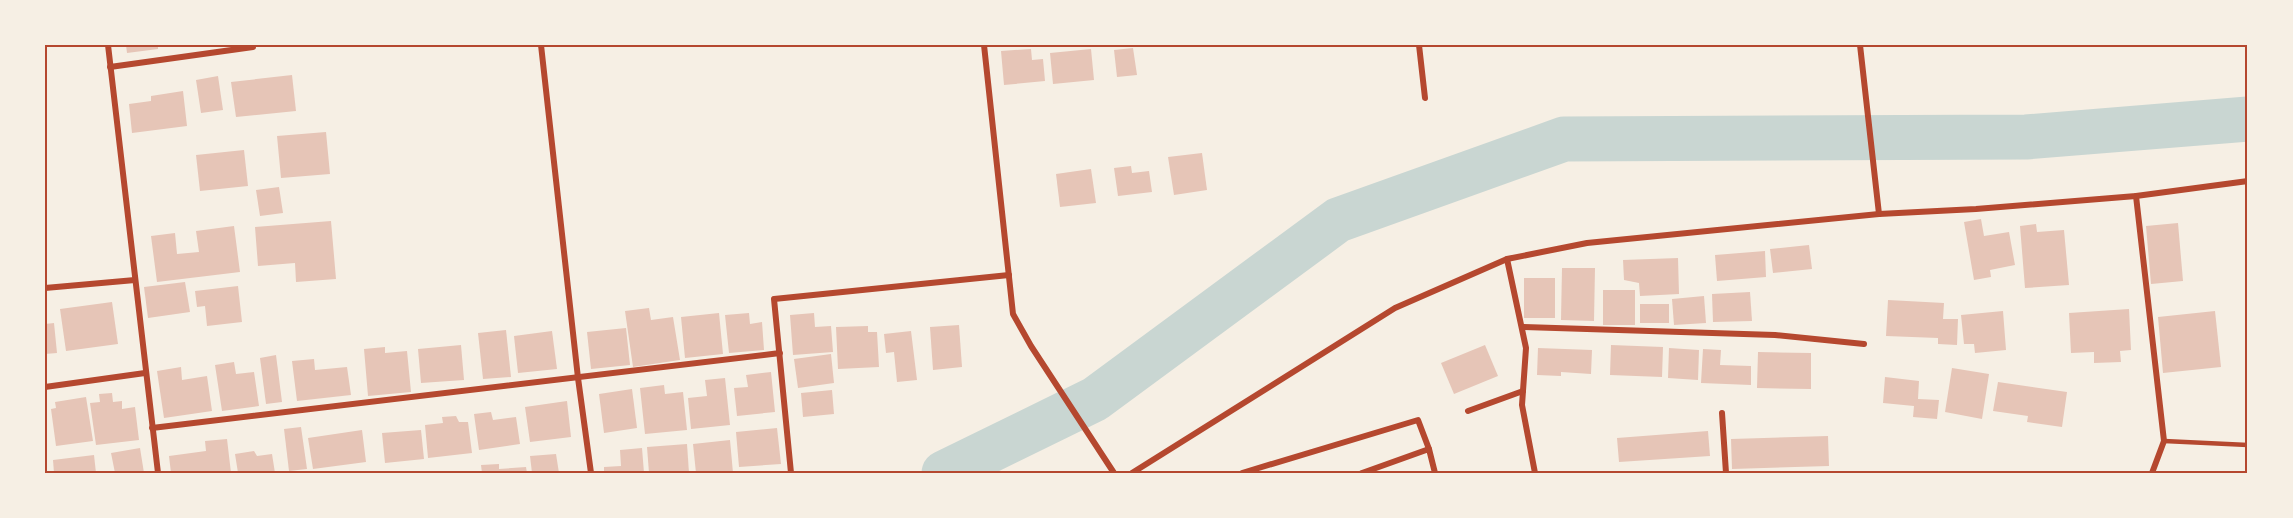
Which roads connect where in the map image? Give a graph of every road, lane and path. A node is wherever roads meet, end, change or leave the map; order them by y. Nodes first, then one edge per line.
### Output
1 (108, 45) edge
2 (541, 45) edge
3 (984, 45) edge
4 (1419, 45) edge
5 (1860, 45) edge
6 (254, 47) dead end
7 (110, 67) junction
8 (1425, 98) dead end
9 (2248, 181) edge
10 (2136, 196) junction
11 (1879, 213) junction
12 (1507, 259) junction
13 (1009, 275) junction
14 (135, 280) junction
15 (45, 288) edge
16 (1522, 327) junction
17 (1864, 344) dead end
18 (780, 353) junction
19 (145, 373) junction
20 (578, 378) junction
21 (45, 387) edge
22 (1523, 391) junction
23 (1468, 411) dead end
24 (1722, 413) dead end
25 (152, 428) junction
26 (2164, 441) junction
27 (2248, 445) edge
28 (1429, 449) junction
29 (158, 473) edge
30 (591, 473) edge
31 (791, 473) edge
32 (1114, 473) edge
33 (1132, 473) edge
34 (1242, 473) edge
35 (1362, 473) edge
36 (1435, 473) edge
37 (1535, 473) edge
38 (1726, 473) edge
39 (2152, 473) edge

1 - 7 street
2 - 20 street
3 - 13 street
4 - 8 street
5 - 11 street
6 - 7 street
7 - 14 street
9 - 10 street
10 - 11 street
10 - 26 street
11 - 12 street
12 - 16 street
12 - 33 street
13 - 18 street
13 - 32 street
14 - 15 street
14 - 19 street
16 - 17 street
16 - 22 street
18 - 20 street
18 - 31 street
19 - 21 street
19 - 25 street
20 - 25 street
20 - 30 street
22 - 23 street
22 - 37 street
24 - 38 street
25 - 29 street
26 - 27 lane
26 - 39 street
28 - 34 street
28 - 35 street
28 - 36 street

